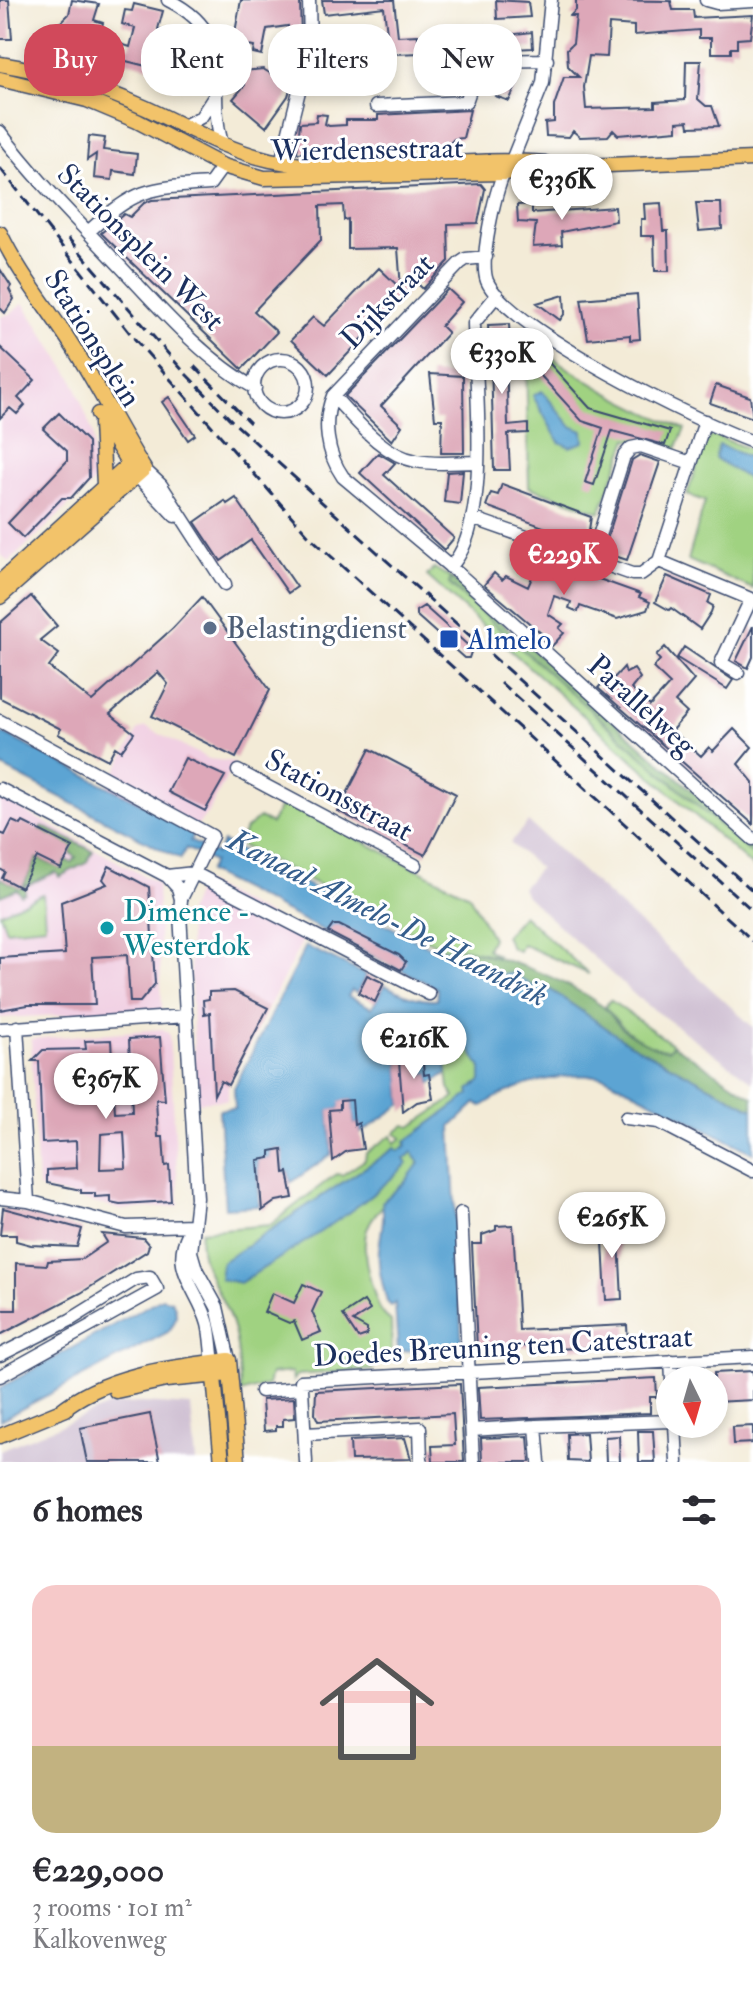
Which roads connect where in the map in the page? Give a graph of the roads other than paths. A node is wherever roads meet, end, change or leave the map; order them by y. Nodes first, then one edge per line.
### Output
1 (168, 0) edge
2 (309, 0) edge
3 (551, 0) edge
4 (706, 0) edge
5 (753, 1) edge
6 (190, 4) edge
7 (547, 60) junction
8 (0, 64) edge
9 (0, 79) edge
10 (214, 97) junction
11 (376, 106) dead end
12 (184, 126) junction
13 (0, 132) edge
14 (222, 144) junction
15 (283, 155) dead end
16 (753, 159) edge
17 (223, 166) junction
18 (508, 166) junction
19 (88, 232) junction
20 (0, 233) edge
21 (0, 255) edge
22 (486, 257) junction
23 (497, 295) junction
24 (255, 388) junction
25 (333, 396) junction
26 (101, 419) junction
27 (705, 421) junction
28 (753, 442) edge
29 (478, 462) junction
30 (691, 463) junction
31 (136, 466) junction
32 (104, 485) junction
33 (472, 518) junction
34 (592, 558) junction
35 (659, 561) junction
36 (450, 567) junction
37 (7, 576) edge
38 (225, 584) dead end
39 (0, 597) edge
40 (752, 600) edge
41 (738, 673) dead end
42 (0, 721) edge
43 (238, 771) dead end
44 (0, 789) edge
45 (753, 839) edge
46 (415, 865) dead end
47 (194, 873) junction
48 (167, 876) junction
49 (181, 899) junction
50 (429, 994) dead end
51 (187, 1016) junction
52 (17, 1027) junction
53 (0, 1029) edge
54 (626, 1118) dead end
55 (753, 1171) edge
56 (0, 1198) edge
57 (28, 1201) junction
58 (461, 1213) dead end
59 (193, 1225) junction
60 (0, 1355) edge
61 (753, 1357) edge
62 (671, 1361) junction
63 (671, 1366) edge
64 (230, 1367) junction
65 (213, 1369) junction
66 (469, 1372) junction
67 (0, 1376) edge
68 (302, 1388) junction
69 (261, 1391) dead end
70 (656, 1422) edge
71 (536, 1426) junction
72 (472, 1430) junction
73 (305, 1434) junction
74 (0, 1436) edge
75 (674, 1438) edge
76 (222, 1462) edge
77 (238, 1462) edge
78 (306, 1462) edge
79 (421, 1462) edge
80 (473, 1462) edge
81 (539, 1462) edge
82 (677, 1462) edge

1 - 6 street
2 - 15 street
3 - 7 street
4 - 5 street
6 - 10 street
7 - 11 street
7 - 18 street
8 - 12 main road, Wierdensestraat
9 - 17 main road, Wierdensestraat
10 - 12 street
10 - 14 street
12 - 14 main road, Wierdensestraat
13 - 19 street, Stationsplein West
14 - 18 main road, Wierdensestraat
16 - 18 main road, Wierdensestraat
17 - 18 main road, Wierdensestraat
17 - 19 street
18 - 22 street
19 - 24 street, Stationsplein West
20 - 31 main road, Stationsplein
21 - 26 main road, Stationsplein
22 - 23 street
22 - 25 street, Dijkstraat
23 - 27 street
23 - 29 street
24 - 24 street, Stationsplein West
25 - 29 street
25 - 36 street, Parallelweg
26 - 31 main road, Stationsplein
26 - 32 main road
27 - 28 street
27 - 30 street
29 - 33 street
30 - 34 street
30 - 35 street
31 - 32 main road
31 - 37 main road
31 - 38 street
32 - 37 main road
33 - 34 street
33 - 36 street
34 - 35 street
35 - 40 street
36 - 45 street, Parallelweg
37 - 39 main road
40 - 41 street
42 - 47 street
43 - 46 street, Stationsstraat
44 - 48 street
47 - 48 street
47 - 49 street
47 - 50 street
48 - 49 street
49 - 51 street
51 - 52 street
51 - 59 street
52 - 53 street
52 - 57 street
54 - 55 street
56 - 57 street
57 - 59 street
58 - 66 street
59 - 64 street
59 - 65 street
60 - 67 street
61 - 62 street, Doedes Breuning ten Catestraat
62 - 63 street
62 - 66 street, Doedes Breuning ten Catestraat
64 - 65 main road
64 - 77 main road
65 - 74 main road
65 - 76 main road
66 - 68 street, Doedes Breuning ten Catestraat
66 - 72 street
68 - 69 street, Doedes Breuning ten Catestraat
68 - 73 street
70 - 71 street
71 - 72 street
71 - 81 street
72 - 80 street
73 - 78 street
73 - 79 street
75 - 82 street

